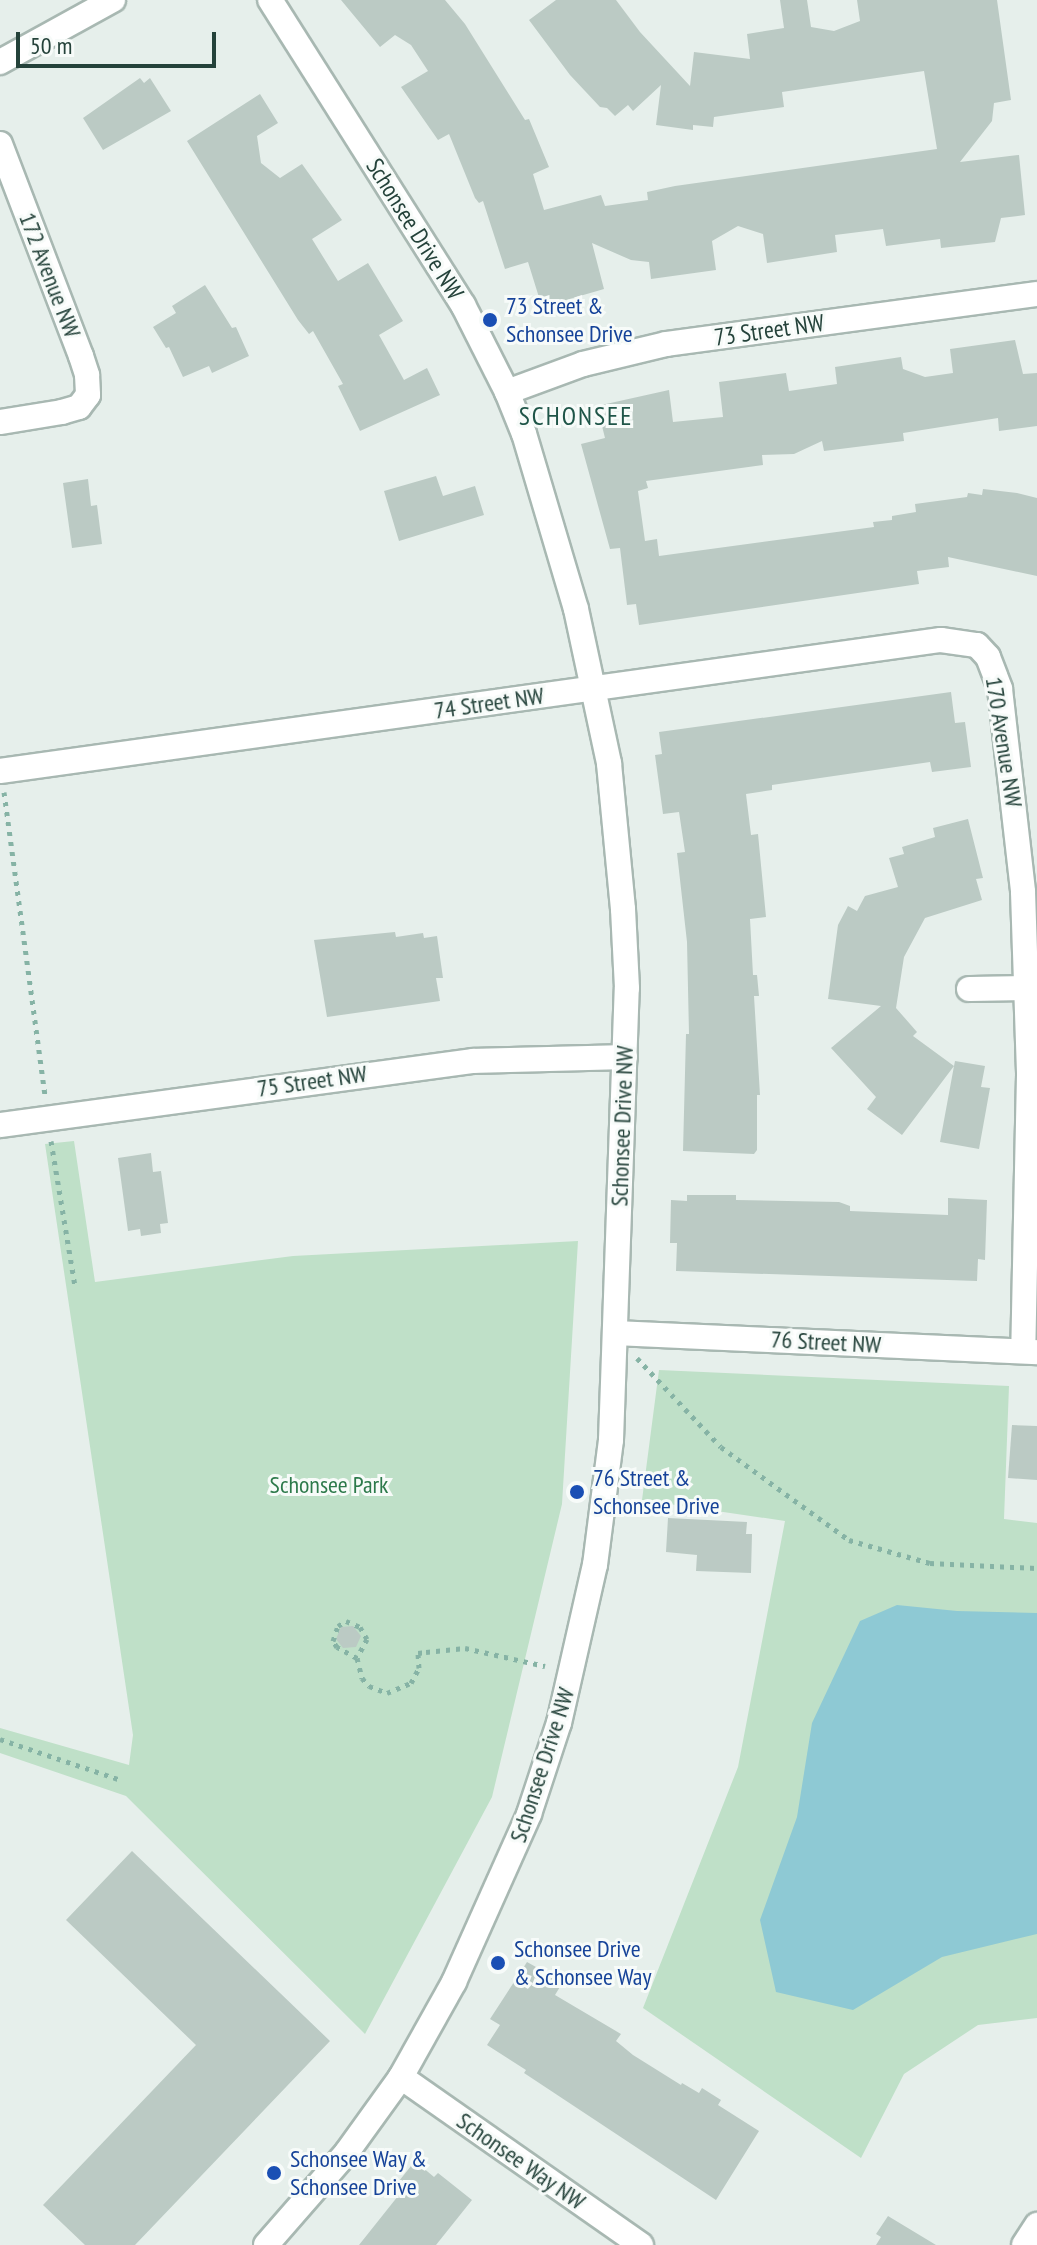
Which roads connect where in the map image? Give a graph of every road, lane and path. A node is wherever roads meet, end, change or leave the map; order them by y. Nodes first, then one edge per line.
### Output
1 (113, 0) edge
2 (270, 0) edge
3 (0, 62) edge
4 (0, 144) edge
5 (1037, 294) edge
6 (507, 392) junction
7 (0, 422) edge
8 (977, 645) joint
9 (593, 688) junction
10 (0, 771) edge
11 (1027, 988) junction
12 (969, 989) dead end
13 (625, 1057) junction
14 (48, 1118) junction
15 (0, 1125) edge
16 (75, 1286) dead end
17 (616, 1333) junction
18 (1030, 1351) edge
19 (1037, 1568) edge
20 (357, 1658) junction
21 (545, 1666) dead end
22 (0, 1739) edge
23 (118, 1779) dead end
24 (401, 2077) junction
25 (1037, 2225) edge
26 (266, 2245) edge
27 (641, 2245) edge
28 (1024, 2245) edge

1 - 3 street
2 - 6 street, Schonsee Drive NW
4 - 7 street, 172 Avenue NW
5 - 6 street, 73 Street NW
6 - 9 street, Schonsee Drive NW
8 - 9 street, 74 Street NW
8 - 11 street, 170 Avenue NW
9 - 10 street, 74 Street NW
9 - 13 street, Schonsee Drive NW
10 - 14 path
11 - 12 street
11 - 18 street, 170 Avenue NW
13 - 14 street, 75 Street NW
13 - 17 street, Schonsee Drive NW
14 - 15 street, 75 Street NW
14 - 16 path
17 - 18 street, 76 Street NW
17 - 19 path
17 - 24 street, Schonsee Drive NW
20 - 20 path
20 - 21 path
22 - 23 path
24 - 26 street, Schonsee Drive NW
24 - 27 street, Schonsee Way NW
25 - 28 street

